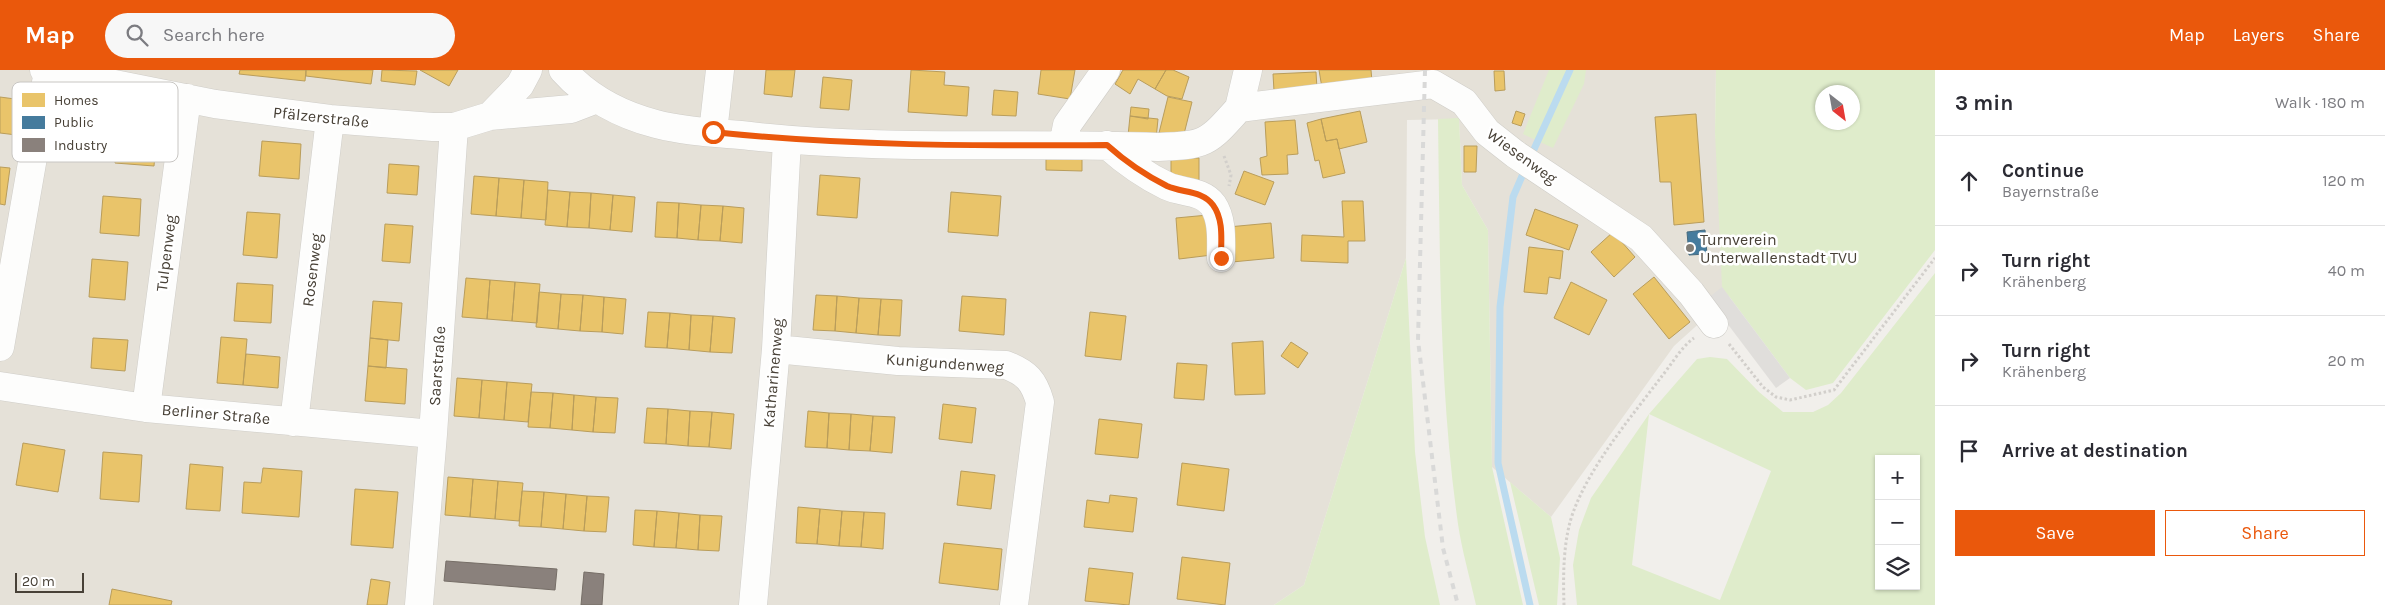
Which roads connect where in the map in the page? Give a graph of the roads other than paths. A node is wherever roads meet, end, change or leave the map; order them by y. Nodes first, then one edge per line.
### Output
1 (46, 70) edge
2 (528, 70) edge
3 (563, 70) edge
4 (720, 70) edge
5 (1106, 70) edge
6 (1248, 70) edge
7 (106, 82) edge
8 (178, 96) edge
9 (187, 98) junction
10 (597, 99) junction
11 (1239, 108) junction
12 (490, 116) junction
13 (330, 119) junction
14 (454, 127) junction
15 (713, 132) junction
16 (1494, 138) junction
17 (787, 140) junction
18 (1063, 145) junction
19 (1107, 145) junction
20 (31, 162) edge
21 (1564, 186) junction
22 (1221, 258) dead end
23 (1714, 324) road end
24 (0, 347) edge
25 (776, 349) junction
26 (0, 386) edge
27 (146, 408) junction
28 (294, 422) junction
29 (433, 434) junction
30 (419, 605) edge
31 (752, 605) edge
32 (1014, 605) edge

1 - 7 street, Pfälzerstraße
2 - 12 street
3 - 10 street
4 - 15 street
5 - 18 street
6 - 11 street
8 - 9 street, Pfälzerstraße
9 - 13 street, Pfälzerstraße
9 - 27 street, Tulpenweg
10 - 12 street, Pfälzerstraße
10 - 15 street
11 - 16 street, Wiesenweg
11 - 19 street
12 - 14 street, Pfälzerstraße
13 - 14 street, Pfälzerstraße
13 - 28 street, Rosenweg
14 - 29 street, Saarstraße
15 - 17 street
16 - 21 street, Wiesenweg
16 - 21 street
17 - 18 street
17 - 25 street, Katharinenweg
18 - 19 street
19 - 22 street
20 - 24 street
21 - 23 street, Wiesenweg
25 - 31 street, Katharinenweg
25 - 32 street, Kunigundenweg
26 - 27 street, Berliner Straße
27 - 28 street, Berliner Straße
28 - 29 street, Berliner Straße
29 - 30 street, Saarstraße

